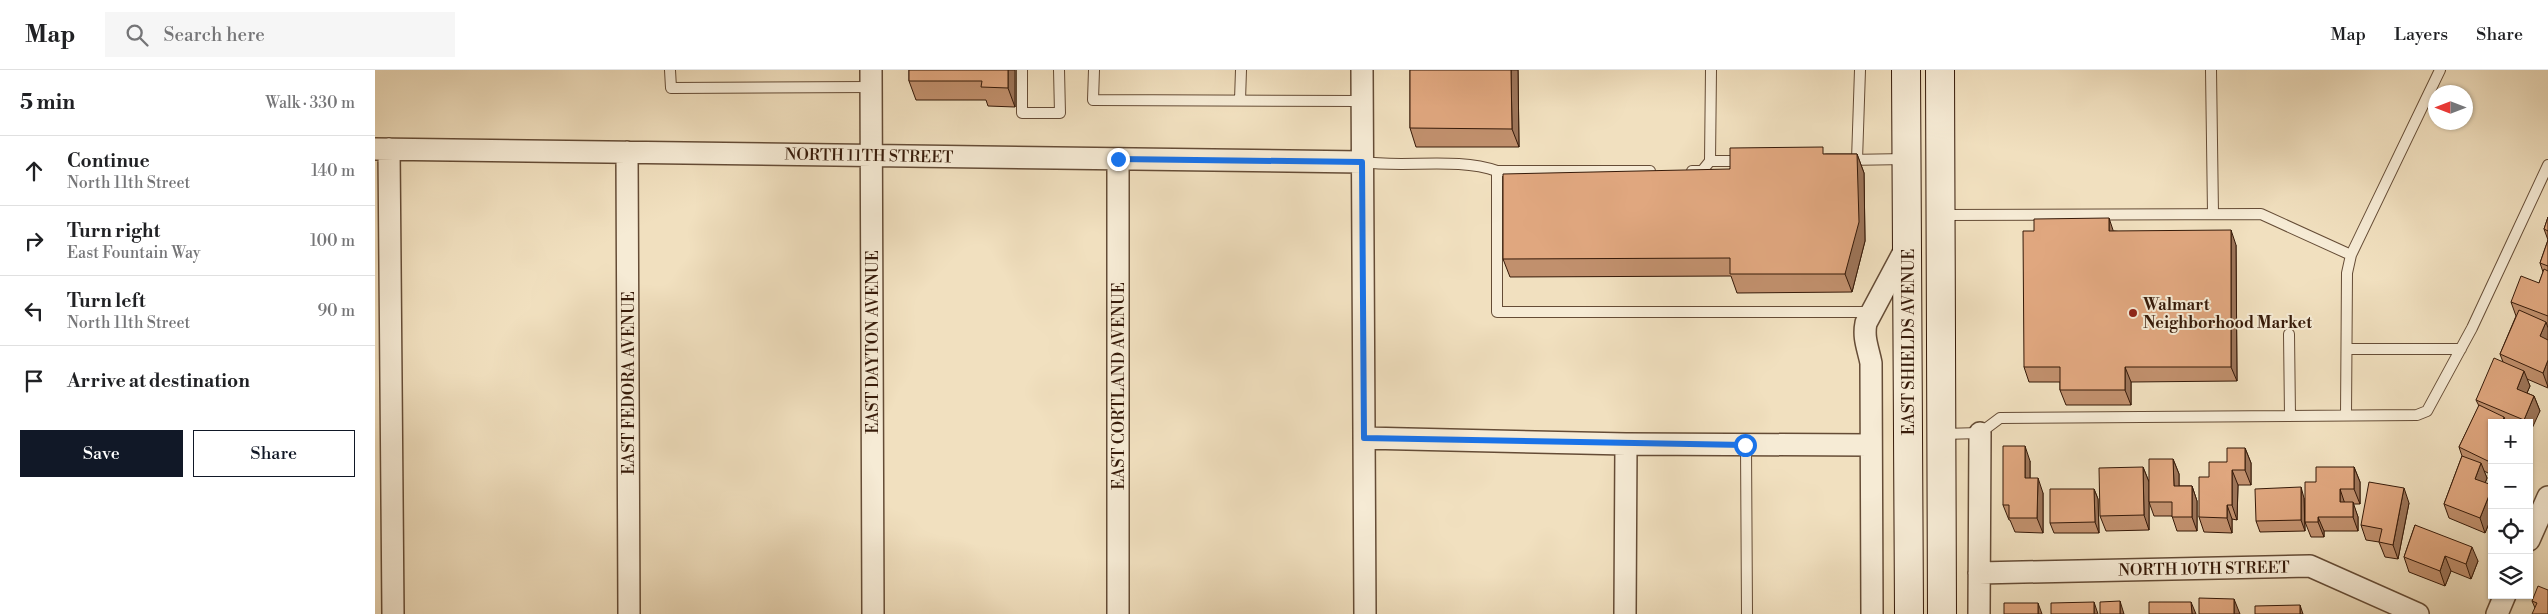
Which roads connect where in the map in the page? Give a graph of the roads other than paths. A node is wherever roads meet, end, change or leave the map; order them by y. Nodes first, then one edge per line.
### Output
1 (670, 70) edge
2 (1022, 70) edge
3 (1059, 70) edge
4 (1094, 70) edge
5 (1241, 70) edge
6 (1362, 70) edge
7 (1711, 70) edge
8 (1860, 70) edge
9 (1907, 70) edge
10 (1940, 70) edge
11 (2211, 70) edge
12 (2440, 70) edge
13 (871, 78) edge
14 (1240, 100) junction
15 (1362, 101) junction
16 (382, 149) edge
17 (627, 152) junction
18 (871, 155) junction
19 (1118, 159) junction
20 (1907, 159) junction
21 (1838, 160) edge
22 (1857, 160) junction
23 (1710, 161) junction
24 (1749, 161) edge
25 (1362, 162) junction
26 (2548, 165) edge
27 (1497, 171) junction
28 (1663, 171) edge
29 (1682, 171) edge
30 (2213, 213) junction
31 (1941, 215) junction
32 (1907, 246) junction
33 (2351, 255) junction
34 (1872, 312) junction
35 (1908, 313) junction
36 (2289, 334) dead end
37 (2347, 349) junction
38 (2461, 349) junction
39 (2346, 415) junction
40 (2290, 416) junction
41 (1980, 433) junction
42 (1942, 434) junction
43 (1364, 438) junction
44 (1626, 444) junction
45 (1745, 445) junction
46 (1871, 445) junction
47 (2548, 497) edge
48 (2533, 531) edge
49 (1942, 564) junction
50 (1979, 574) junction
51 (2503, 599) edge
52 (393, 614) edge
53 (629, 614) edge
54 (873, 614) edge
55 (1118, 614) edge
56 (1365, 614) edge
57 (1625, 614) edge
58 (1747, 614) edge
59 (1872, 614) edge
60 (1909, 614) edge
61 (1942, 614) edge
62 (1979, 614) edge
63 (2418, 614) edge
64 (2497, 614) edge

1 - 13 lane
2 - 3 lane
4 - 14 lane
5 - 14 lane
6 - 15 street
7 - 23 lane
8 - 22 lane
9 - 20 main road, EAST SHIELDS AVENUE
10 - 31 main road, EAST SHIELDS AVENUE
11 - 30 lane
12 - 33 lane
13 - 18 street, EAST DAYTON AVENUE
14 - 15 lane
15 - 25 street
16 - 17 street, NORTH 11TH STREET
16 - 52 street
17 - 18 street, NORTH 11TH STREET
17 - 53 street, EAST FEDORA AVENUE
18 - 19 street, NORTH 11TH STREET
18 - 54 street, EAST DAYTON AVENUE
19 - 25 street, NORTH 11TH STREET
19 - 55 street, EAST CORTLAND AVENUE
20 - 22 lane
20 - 31 main road
20 - 32 main road, EAST SHIELDS AVENUE
21 - 22 lane
23 - 24 lane
23 - 29 lane
25 - 27 lane
25 - 43 street
26 - 38 lane
27 - 28 lane
27 - 34 lane
30 - 31 lane
30 - 33 lane
31 - 42 main road, EAST SHIELDS AVENUE
32 - 34 street
32 - 35 main road, EAST SHIELDS AVENUE
33 - 37 lane
34 - 46 street
35 - 49 main road
35 - 60 main road, EAST SHIELDS AVENUE
36 - 40 lane
37 - 38 lane
37 - 39 lane
38 - 39 lane
39 - 40 lane
40 - 41 lane
41 - 42 lane
41 - 50 street
42 - 49 main road, EAST SHIELDS AVENUE
43 - 44 street
43 - 56 street
44 - 45 street
44 - 57 street
45 - 46 street
45 - 58 lane
46 - 59 street
47 - 48 street
49 - 61 main road, EAST SHIELDS AVENUE
50 - 62 street
50 - 63 street, NORTH 10TH STREET
51 - 64 street

